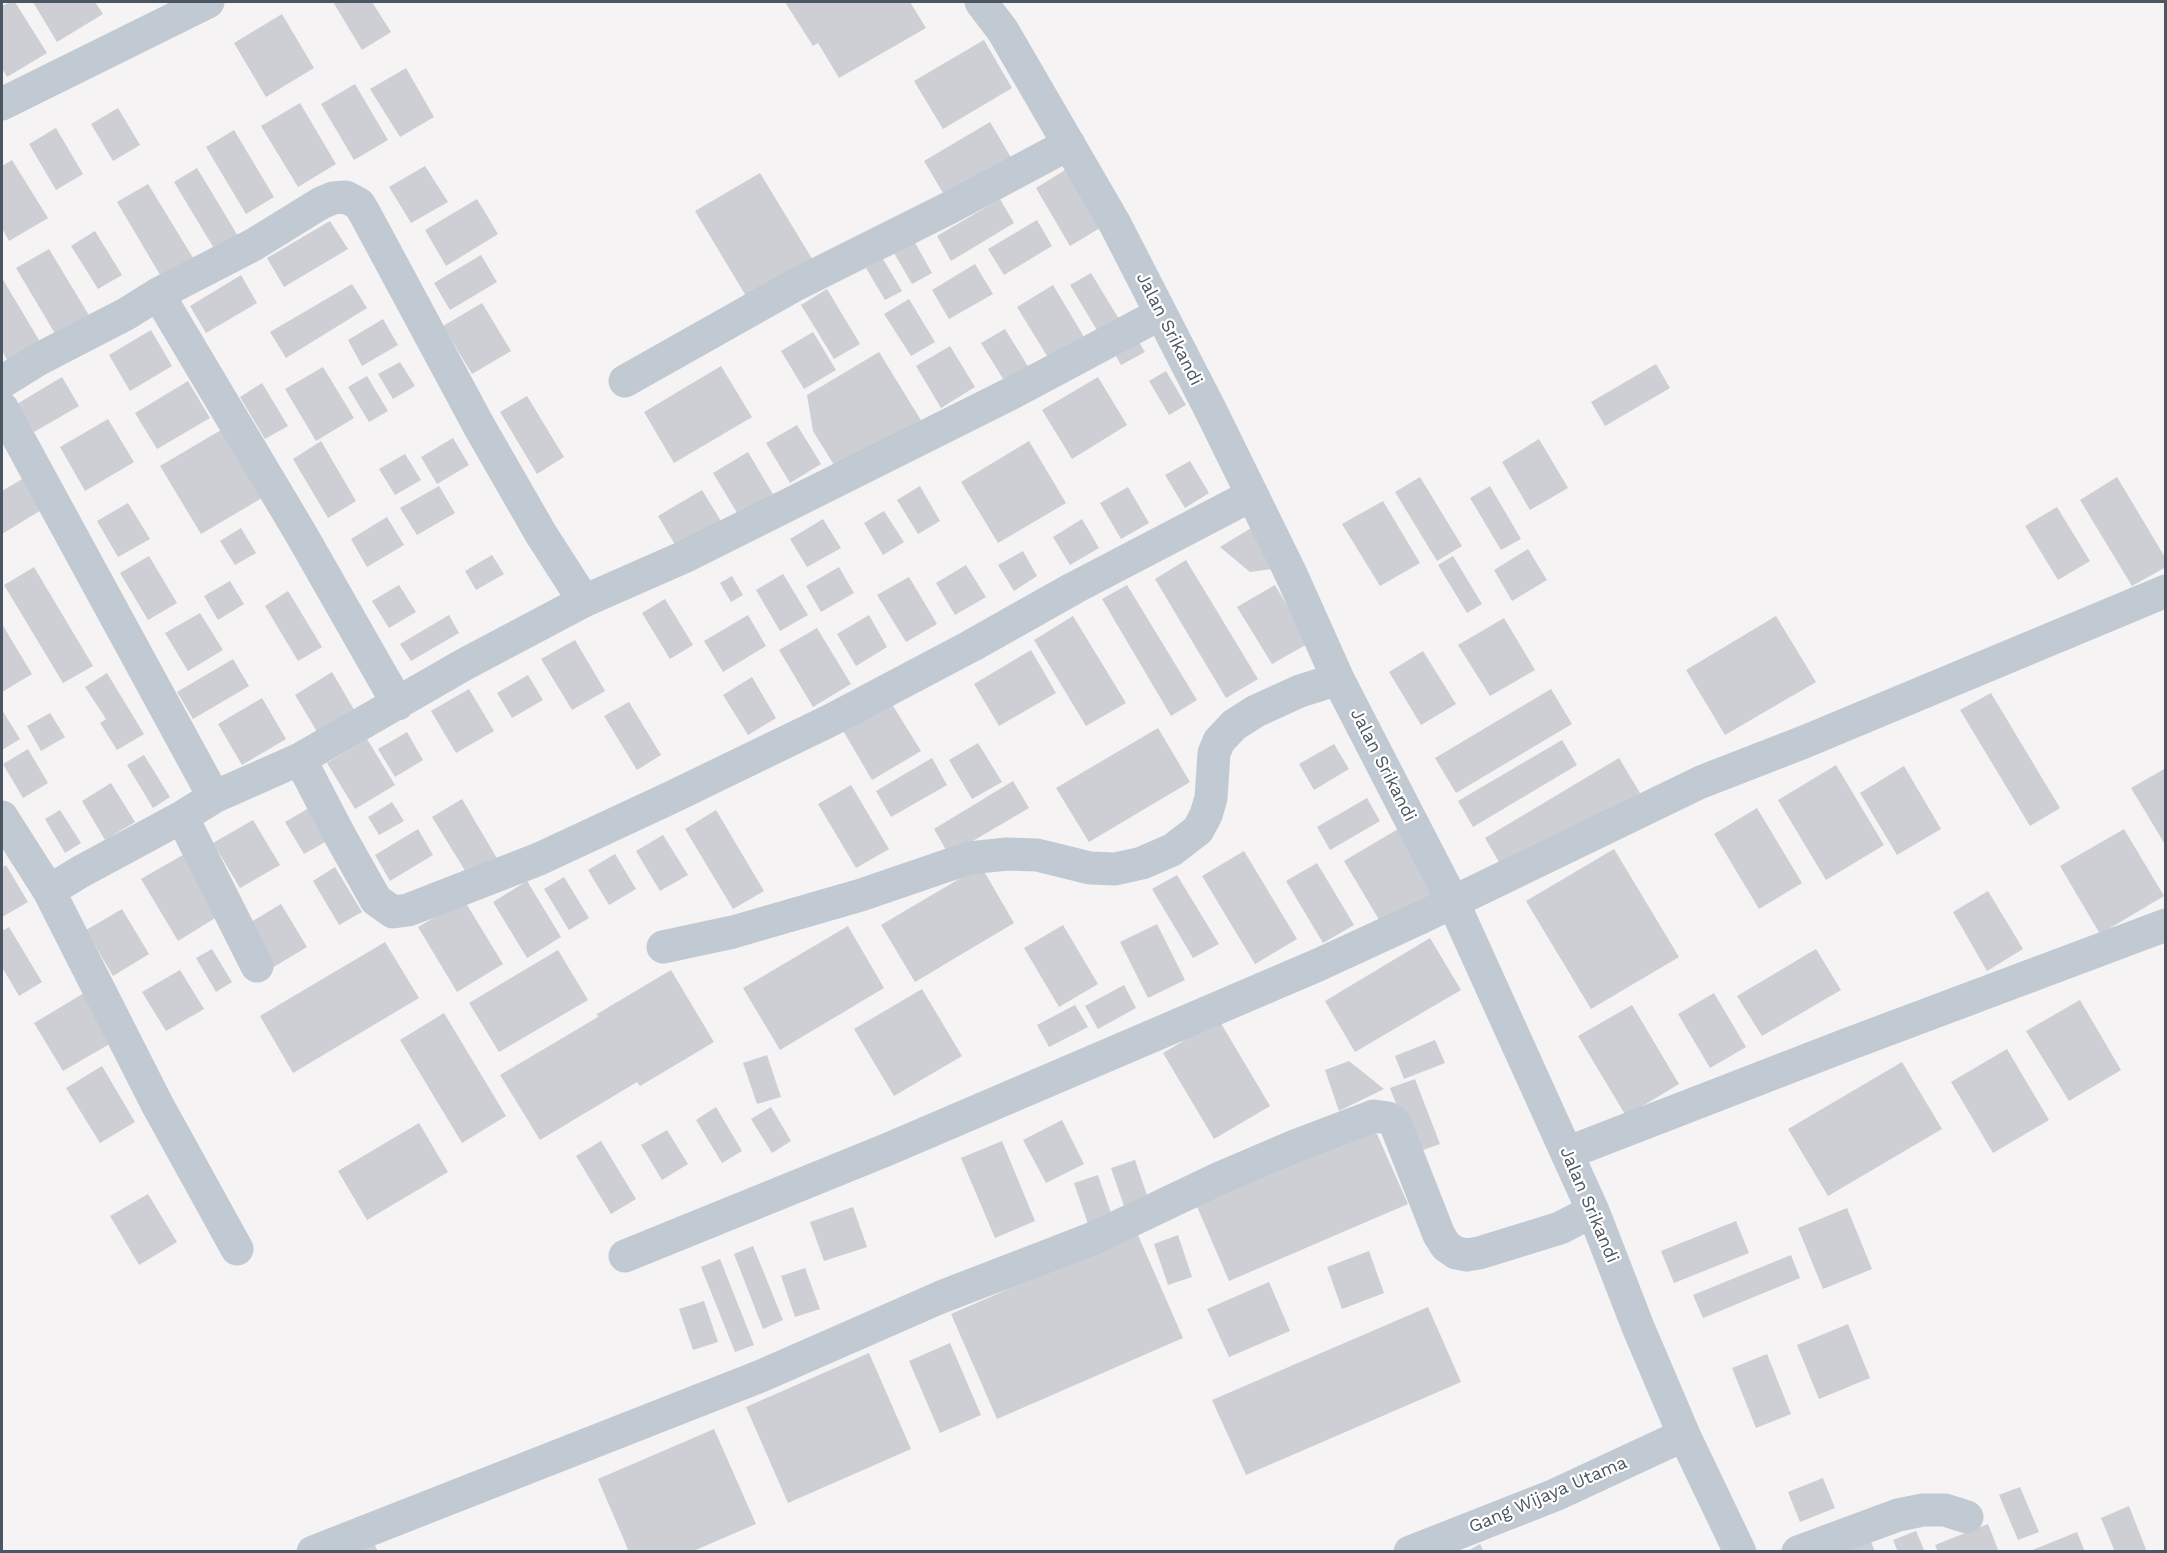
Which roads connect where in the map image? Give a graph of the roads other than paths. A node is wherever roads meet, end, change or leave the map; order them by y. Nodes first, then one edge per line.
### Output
1 (208, 2) edge
2 (981, 2) edge
3 (2, 104) edge
4 (1069, 144) junction
5 (158, 294) junction
6 (1160, 314) junction
7 (625, 381) dead end
8 (2, 382) edge
9 (2, 408) edge
10 (1252, 495) junction
11 (2166, 591) edge
12 (584, 601) junction
13 (1338, 679) junction
14 (399, 704) junction
15 (300, 759) junction
16 (214, 797) junction
17 (2, 817) edge
18 (182, 817) junction
19 (50, 891) junction
20 (1453, 902) junction
21 (2166, 925) edge
22 (663, 947) dead end
23 (257, 966) dead end
24 (1567, 1153) junction
25 (1593, 1211) junction
26 (237, 1249) dead end
27 (625, 1256) dead end
28 (1684, 1435) junction
29 (1967, 1516) dead end
30 (313, 1551) edge
31 (1410, 1551) edge
32 (1740, 1551) edge
33 (1798, 1551) edge

1 - 3 street
2 - 4 street, Jalan Srikandi
4 - 6 street, Jalan Srikandi
4 - 7 street
5 - 8 street
5 - 12 street
5 - 14 street
6 - 10 street, Jalan Srikandi
6 - 12 street
9 - 16 street
10 - 13 street, Jalan Srikandi
10 - 15 street
11 - 20 street
12 - 14 street
13 - 20 street, Jalan Srikandi
13 - 22 street
14 - 15 street
15 - 16 street
16 - 18 street
17 - 19 street
18 - 19 street
18 - 23 street
19 - 26 street
20 - 24 street, Jalan Srikandi
20 - 27 street
21 - 24 street
24 - 25 street, Jalan Srikandi
25 - 28 street, Jalan Srikandi
25 - 30 street
28 - 31 street, Gang Wijaya Utama
28 - 32 street, Jalan Srikandi
29 - 33 street

